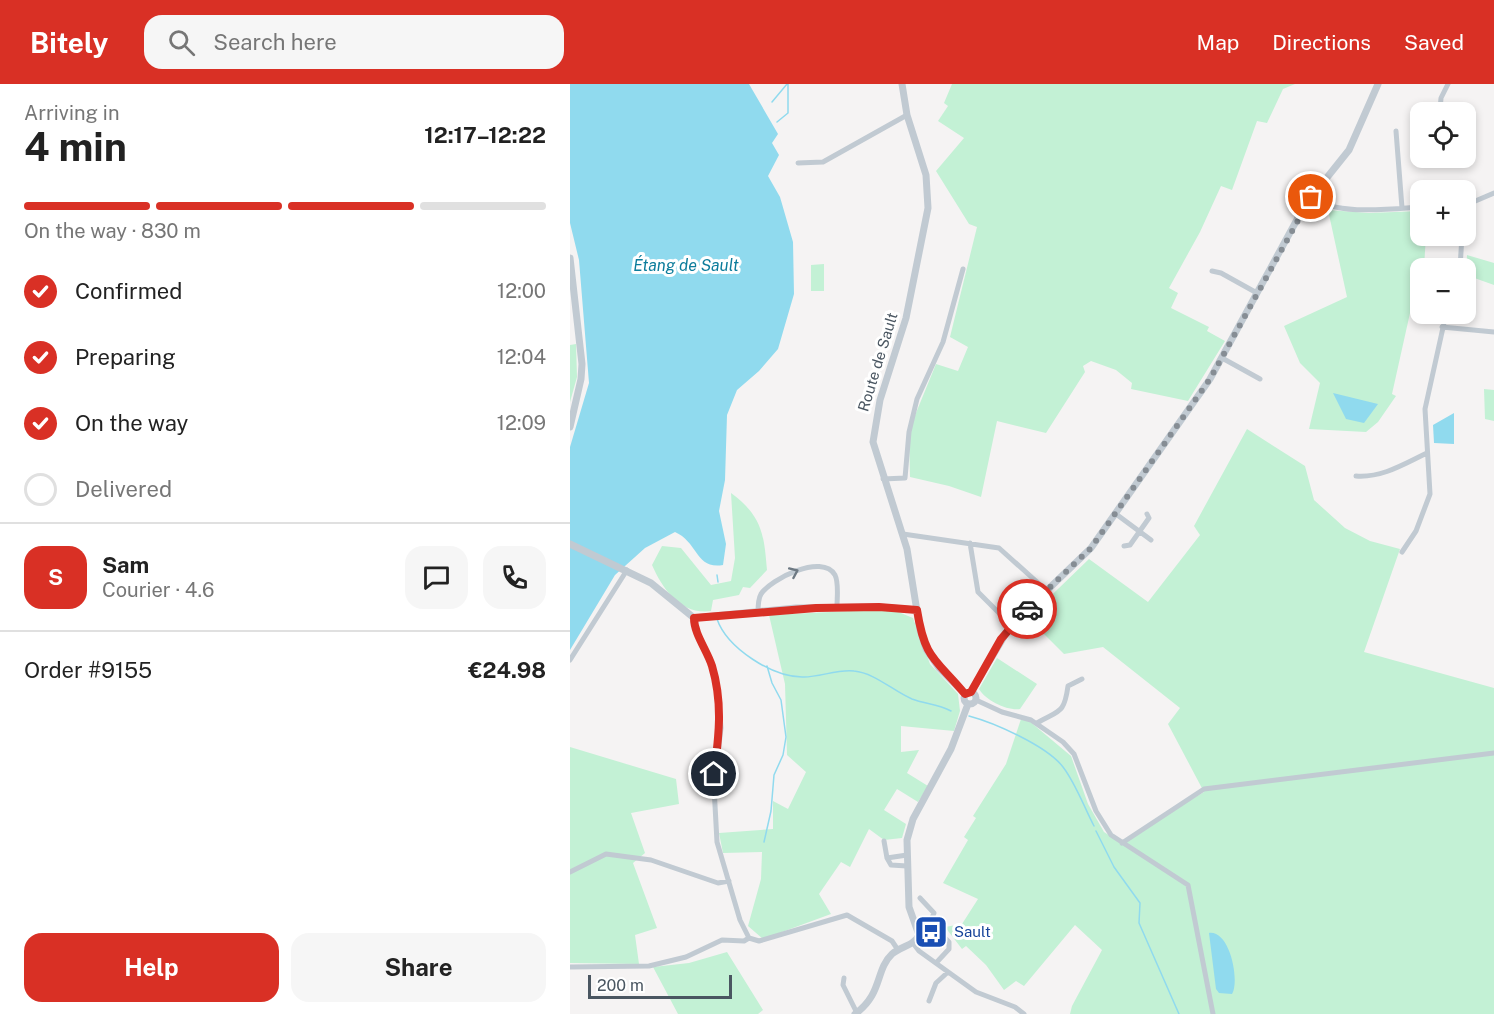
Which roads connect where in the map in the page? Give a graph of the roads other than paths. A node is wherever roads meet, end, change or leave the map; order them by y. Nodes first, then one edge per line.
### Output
1 (902, 84) edge
2 (1378, 84) edge
3 (1448, 84) edge
4 (1441, 102) edge
5 (907, 115) junction
6 (1396, 131) dead end
7 (798, 163) dead end
8 (1494, 193) edge
9 (1311, 197) junction
10 (1476, 201) edge
11 (1402, 208) junction
12 (1410, 208) edge
13 (570, 258) edge
14 (963, 269) dead end
15 (1212, 271) dead end
16 (1257, 293) junction
17 (1443, 324) edge
18 (1442, 327) junction
19 (1494, 332) edge
20 (1222, 358) junction
21 (1260, 379) dead end
22 (577, 401) junction
23 (570, 409) edge
24 (570, 427) edge
25 (1427, 453) junction
26 (1356, 476) dead end
27 (883, 479) junction
28 (1116, 514) junction
29 (1148, 514) dead end
30 (1140, 531) junction
31 (903, 534) junction
32 (1151, 540) dead end
33 (970, 543) junction
34 (570, 544) edge
35 (1124, 546) dead end
36 (1402, 552) dead end
37 (626, 570) junction
38 (1047, 591) junction
39 (837, 607) junction
40 (917, 610) junction
41 (758, 613) junction
42 (694, 618) junction
43 (1011, 626) junction
44 (570, 660) edge
45 (1082, 679) dead end
46 (968, 693) junction
47 (976, 700) junction
48 (968, 704) junction
49 (1037, 723) junction
50 (1494, 753) edge
51 (884, 842) dead end
52 (1122, 843) junction
53 (907, 855) junction
54 (887, 858) junction
55 (907, 866) junction
56 (570, 872) edge
57 (729, 881) junction
58 (920, 898) dead end
59 (922, 935) junction
60 (749, 938) junction
61 (913, 943) junction
62 (898, 950) junction
63 (936, 963) junction
64 (570, 967) edge
65 (948, 972) junction
66 (844, 978) dead end
67 (928, 1002) dead end
68 (856, 1013) edge
69 (1024, 1014) edge
70 (1213, 1014) edge

1 - 5 street, Route de Sault
2 - 9 street
3 - 4 street
5 - 7 street
5 - 27 street, Route de Sault
6 - 11 street
8 - 10 street
9 - 11 street
9 - 16 street
11 - 12 street
13 - 22 street
14 - 27 street
15 - 16 street
16 - 20 street
17 - 18 street
18 - 19 street
18 - 25 street
20 - 21 street
20 - 28 street
22 - 23 street
22 - 24 street
25 - 26 street
25 - 36 street
27 - 31 street, Route de Sault
28 - 30 street
28 - 38 street
29 - 30 street
30 - 32 street
30 - 35 street
31 - 33 street
31 - 40 street, Route de Sault
33 - 38 street
33 - 43 street
34 - 37 street
37 - 42 street
37 - 44 street
38 - 43 street
39 - 40 street
39 - 41 street
41 -> 39 street
40 - 46 street, Route de Sault
41 - 42 street
42 - 57 street
43 - 46 street
45 - 49 street
46 - 47 street, Route de Sault
46 - 48 street
47 - 48 street
47 - 49 street
48 - 53 street
49 - 52 street
50 - 52 street
51 - 54 street
52 - 70 street
53 - 54 street
53 - 55 street
54 - 55 street
55 - 59 street
56 - 57 street
57 - 60 street
58 - 59 street
59 - 61 street
59 - 63 street
60 - 62 street
60 - 64 street
61 - 62 street
61 - 63 street
62 - 68 street
63 - 65 street
65 - 67 street
65 - 69 street
66 - 68 street

